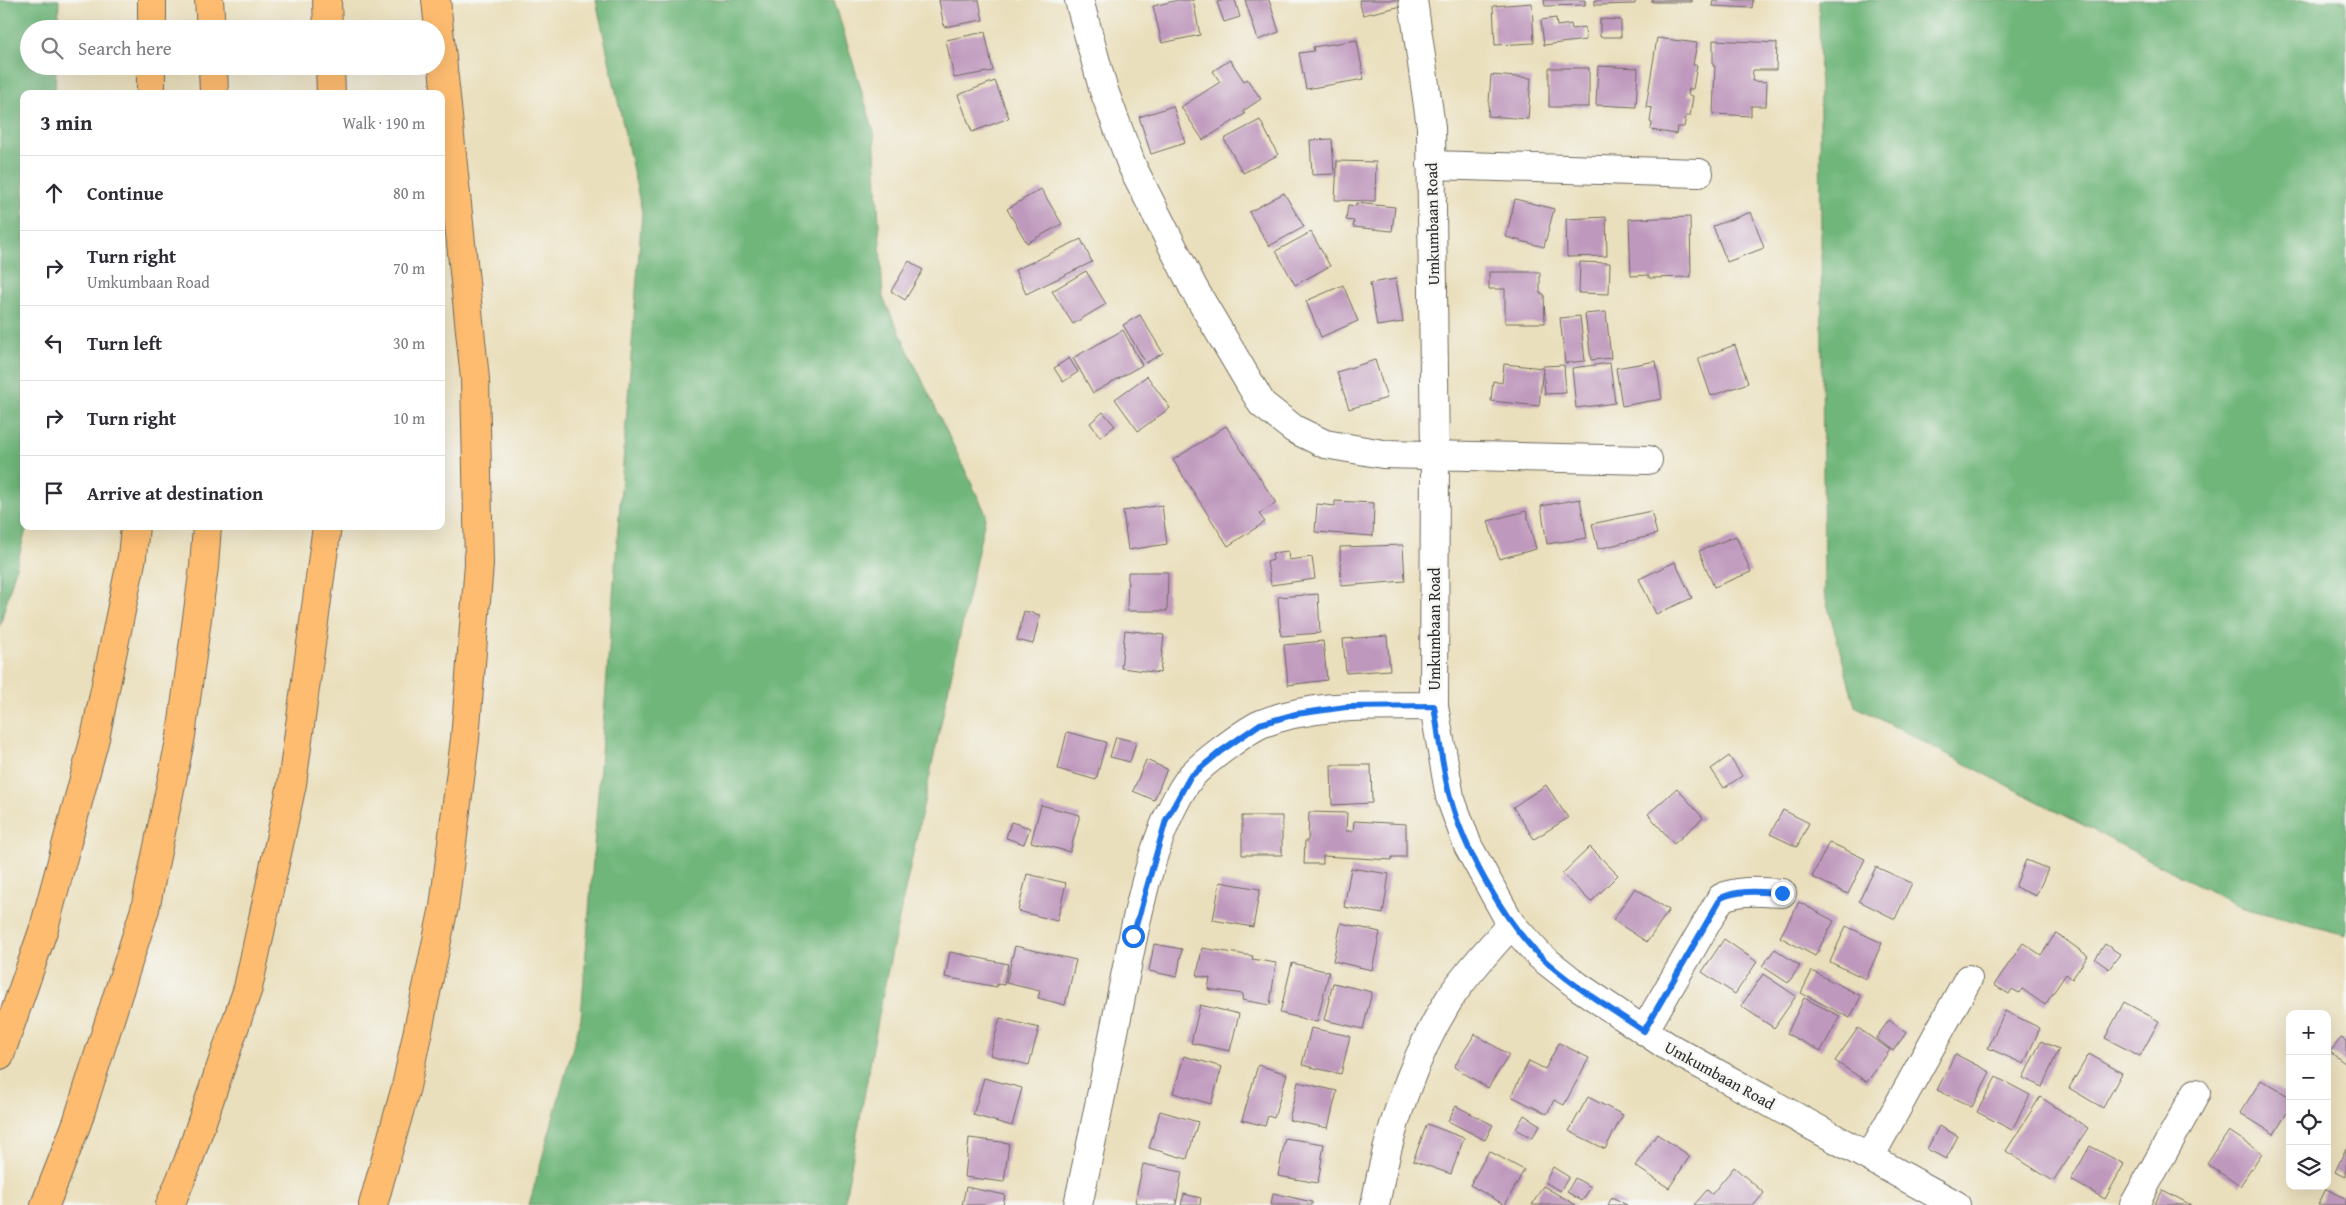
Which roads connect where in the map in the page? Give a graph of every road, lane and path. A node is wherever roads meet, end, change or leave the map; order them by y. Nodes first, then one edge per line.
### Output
1 (152, 0) edge
2 (210, 0) edge
3 (327, 0) edge
4 (436, 0) edge
5 (1079, 0) edge
6 (1413, 0) edge
7 (152, 20) edge
8 (211, 20) edge
9 (328, 20) edge
10 (438, 20) edge
11 (151, 75) edge
12 (213, 75) edge
13 (330, 75) edge
14 (444, 75) edge
15 (151, 90) edge
16 (214, 90) edge
17 (331, 90) edge
18 (1431, 165) junction
19 (1699, 173) dead end
20 (1435, 456) junction
21 (1648, 460) dead end
22 (135, 530) edge
23 (207, 530) edge
24 (326, 530) edge
25 (1434, 706) junction
26 (1782, 893) dead end
27 (1511, 924) junction
28 (1968, 979) dead end
29 (1644, 1031) junction
30 (0, 1055) edge
31 (2196, 1094) dead end
32 (1870, 1158) junction
33 (44, 1205) edge
34 (170, 1205) edge
35 (373, 1205) edge
36 (1078, 1205) edge
37 (1376, 1205) edge
38 (1956, 1205) edge
39 (2134, 1205) edge

1 - 7 highway
2 - 8 highway
3 - 9 highway
4 - 10 highway
5 - 20 street
6 - 18 street, Umkumbaan Road
11 - 15 highway
12 - 16 highway
13 - 17 highway
14 - 35 highway
18 - 19 street
18 - 20 street, Umkumbaan Road
20 - 21 street
20 - 25 street, Umkumbaan Road
22 - 30 highway
23 - 33 highway
24 - 34 highway
25 - 27 street, Umkumbaan Road
25 - 36 street
26 - 29 street
27 - 29 street, Umkumbaan Road
27 - 37 street
28 - 32 street
29 - 32 street, Umkumbaan Road
31 - 39 street
32 - 38 street, Umkumbaan Road

